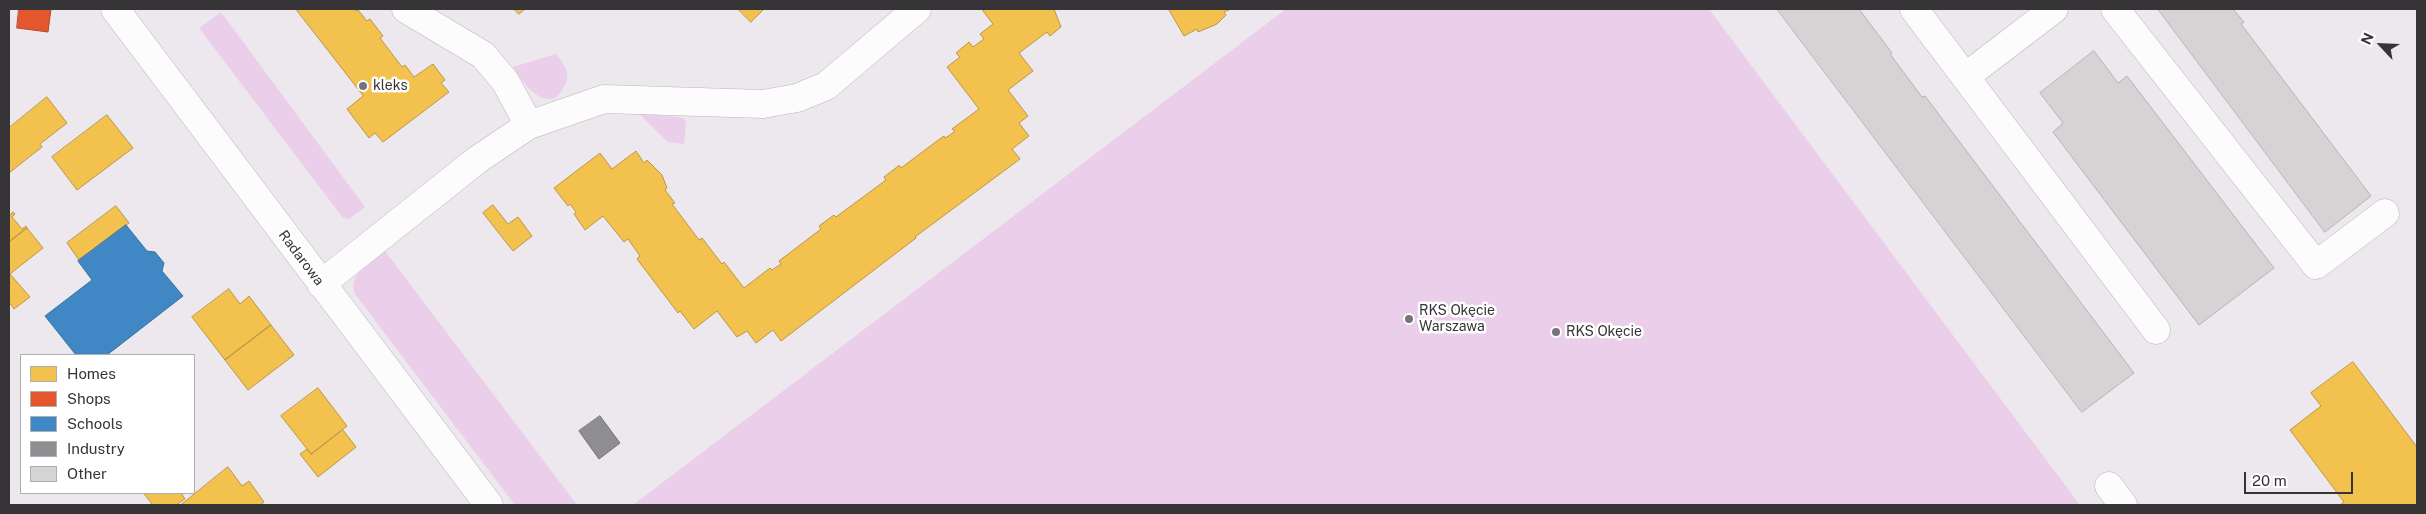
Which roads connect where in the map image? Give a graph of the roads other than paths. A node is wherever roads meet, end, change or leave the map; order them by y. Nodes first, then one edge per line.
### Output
1 (115, 9) edge
2 (406, 9) edge
3 (917, 9) edge
4 (1914, 9) edge
5 (2054, 9) edge
6 (2115, 9) edge
7 (1965, 77) junction
8 (529, 125) junction
9 (2385, 213) dead end
10 (321, 284) junction
11 (2156, 330) dead end
12 (489, 505) edge

1 - 10 street, Radarowa
2 - 8 street
3 - 8 street
4 - 7 street
5 - 7 street
6 - 9 street
7 - 11 street
8 - 10 street
10 - 12 street, Radarowa

